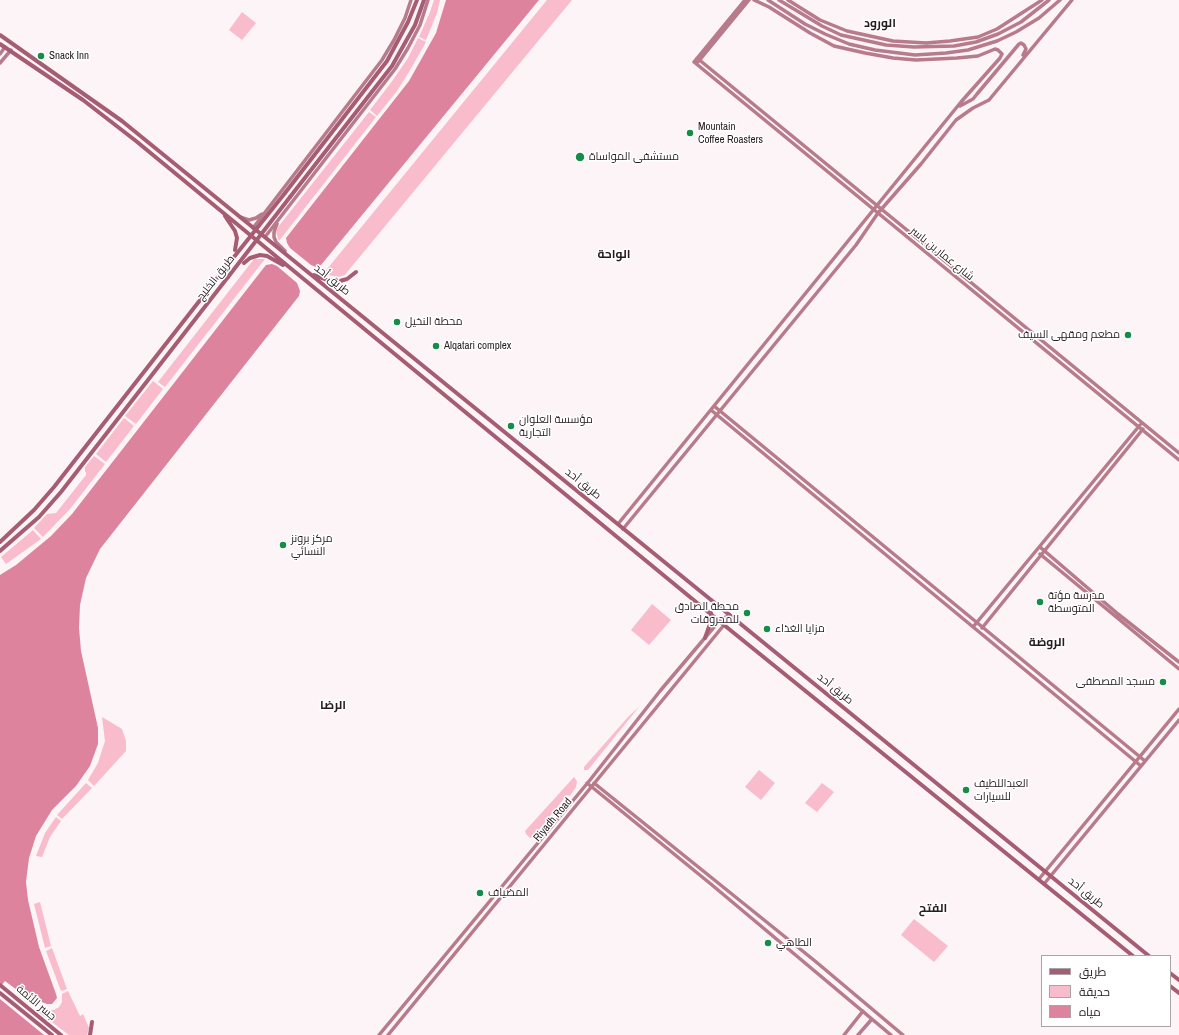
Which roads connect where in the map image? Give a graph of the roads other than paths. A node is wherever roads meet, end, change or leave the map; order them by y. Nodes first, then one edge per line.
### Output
1 (411, 0) edge
2 (417, 0) edge
3 (424, 0) edge
4 (428, 0) edge
5 (745, 0) edge
6 (749, 0) edge
7 (754, 0) edge
8 (768, 0) edge
9 (779, 0) edge
10 (788, 0) edge
11 (1042, 0) edge
12 (1049, 0) edge
13 (1060, 0) edge
14 (1072, 0) edge
15 (838, 28) junction
16 (836, 32) junction
17 (0, 35) edge
18 (0, 44) edge
19 (5, 47) junction
20 (10, 50) junction
21 (0, 54) edge
22 (698, 59) junction
23 (1021, 60) junction
24 (0, 63) edge
25 (373, 91) junction
26 (370, 102) junction
27 (956, 108) junction
28 (347, 114) junction
29 (335, 121) junction
30 (334, 126) junction
31 (326, 133) junction
32 (332, 133) junction
33 (878, 206) junction
34 (268, 208) junction
35 (882, 209) junction
36 (876, 211) junction
37 (222, 212) junction
38 (265, 212) junction
39 (240, 217) junction
40 (279, 219) junction
41 (275, 223) junction
42 (253, 228) junction
43 (265, 237) junction
44 (235, 250) dead end
45 (287, 255) junction
46 (244, 263) dead end
47 (288, 266) junction
48 (308, 272) junction
49 (356, 272) dead end
50 (714, 406) junction
51 (711, 410) junction
52 (720, 411) junction
53 (717, 415) junction
54 (1144, 424) junction
55 (1140, 428) junction
56 (1179, 453) edge
57 (1179, 460) edge
58 (618, 524) junction
59 (623, 528) junction
60 (0, 542) edge
61 (1040, 547) junction
62 (0, 551) edge
63 (1036, 551) junction
64 (1044, 551) junction
65 (1041, 554) junction
66 (711, 613) junction
67 (730, 615) junction
68 (720, 620) junction
69 (977, 622) junction
70 (724, 625) junction
71 (973, 627) junction
72 (983, 627) junction
73 (978, 631) junction
74 (705, 638) junction
75 (1179, 662) edge
76 (1179, 669) edge
77 (1179, 709) edge
78 (1179, 720) edge
79 (1140, 756) junction
80 (1145, 761) junction
81 (1136, 762) junction
82 (1141, 766) junction
83 (588, 781) junction
84 (593, 786) junction
85 (1045, 872) junction
86 (1050, 876) junction
87 (1039, 879) junction
88 (1044, 884) junction
89 (1131, 955) edge
90 (1148, 955) edge
91 (1171, 974) edge
92 (1179, 980) edge
93 (0, 985) edge
94 (1171, 987) edge
95 (1179, 993) edge
96 (1, 994) edge
97 (863, 1011) junction
98 (872, 1019) junction
99 (92, 1022) dead end
100 (52, 1035) edge
101 (61, 1035) edge
102 (90, 1035) edge
103 (379, 1035) edge
104 (388, 1035) edge
105 (844, 1035) edge
106 (858, 1035) edge
107 (891, 1035) edge
108 (903, 1035) edge

1 - 29 street
2 - 28 main road, طريق الخليج
3 - 25 main road, طريق الخليج
4 - 26 street
5 - 22 street
6 - 22 street
7 - 27 street
8 - 13 street
9 - 16 street
10 - 15 street
11 - 15 street
12 - 16 street
14 - 23 street
15 - 16 street
17 - 39 main road, طريق أحد
18 - 19 main road, طريق أحد
19 - 20 main road, طريق أحد
19 - 21 street
20 - 24 street
20 - 37 main road, طريق أحد
22 - 33 street, شارع عمار بن ياسر
22 - 36 street, شارع عمار بن ياسر
23 - 27 street
23 - 35 street
25 - 26 street
25 - 62 main road, طريق الخليج, bridge
26 - 40 street
27 - 33 street
28 - 30 street
28 - 32 main road, طريق الخليج
29 - 30 street
29 - 31 street
30 - 31 street
30 - 32 street
31 - 34 street
32 - 60 main road, طريق الخليج, bridge
33 - 35 street, شارع عمار بن ياسر
33 - 36 street
34 - 38 street
34 - 39 street
35 - 36 street
35 - 54 street, شارع عمار بن ياسر
36 - 50 street
36 - 52 street
36 - 55 street, شارع عمار بن ياسر
37 - 44 main road
37 - 47 main road, طريق أحد
38 - 41 street
38 - 42 street
39 - 42 main road, طريق أحد
40 - 41 street
40 - 45 street
41 - 43 street
42 - 43 main road, طريق أحد
43 - 45 main road, طريق أحد
45 - 48 main road, طريق أحد
46 - 47 main road
47 - 66 main road, طريق أحد
48 - 49 main road
48 - 58 main road, طريق أحد
50 - 51 street
50 - 52 street
51 - 53 street
51 - 58 street
52 - 53 street
52 - 69 street
53 - 59 street
53 - 71 street
54 - 55 street
54 - 56 street, شارع عمار بن ياسر
55 - 57 street, شارع عمار بن ياسر
55 - 61 street
55 - 64 street
58 - 59 main road, طريق أحد
59 - 67 main road, طريق أحد
61 - 63 street
61 - 64 street
63 - 65 street
63 - 69 street
64 - 65 street
64 - 75 street
65 - 72 street
65 - 76 street
66 - 68 main road, طريق أحد
66 - 74 main road
67 - 68 street
67 - 70 street, Riyadh Road
67 - 85 main road, طريق أحد
68 - 70 main road, طريق أحد
68 - 74 street
69 - 71 street
69 - 72 street
70 - 84 street, Riyadh Road
70 - 87 main road, طريق أحد
71 - 73 street
72 - 73 street
72 - 79 street
73 - 81 street
74 - 83 street
77 - 79 street
78 - 80 street
79 - 80 street
79 - 81 street
80 - 82 street
81 - 82 street
81 - 85 street
82 - 86 street
83 - 84 street
83 - 103 street
84 - 97 street
84 - 104 street, Riyadh Road
84 - 108 street
85 - 86 main road, طريق أحد
85 - 87 street
86 - 88 street
86 - 90 main road, طريق أحد
87 - 88 main road, طريق أحد
88 - 89 main road, طريق أحد
91 - 92 main road
93 - 101 main road, جسر الأئمة
94 - 95 main road
96 - 100 main road, جسر الأئمة
97 - 98 street
97 - 105 street
98 - 106 street
98 - 107 street
99 - 102 main road

